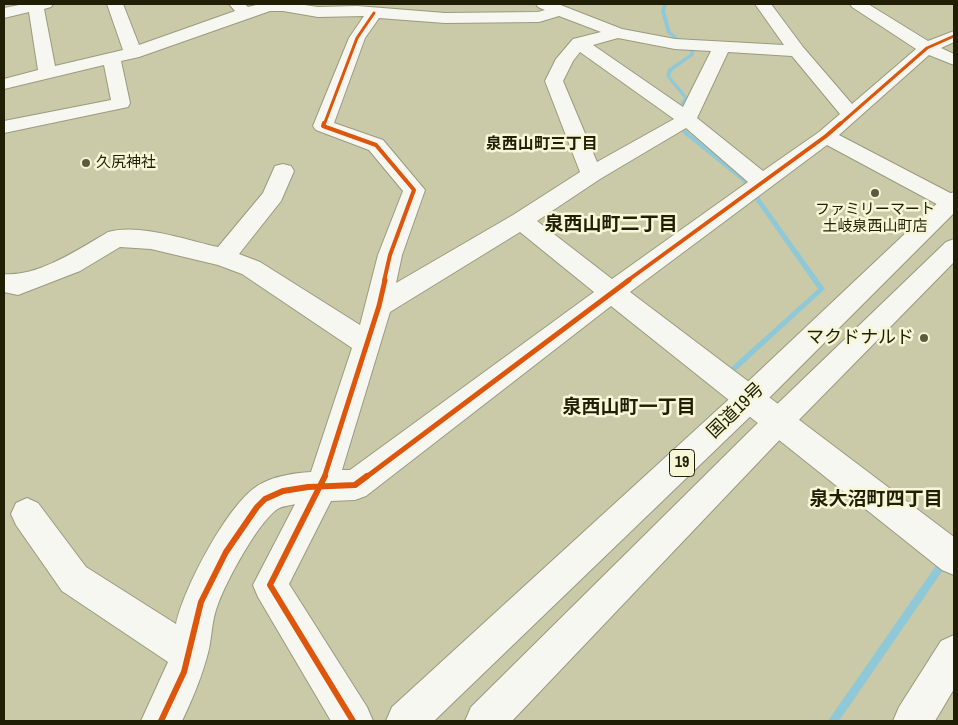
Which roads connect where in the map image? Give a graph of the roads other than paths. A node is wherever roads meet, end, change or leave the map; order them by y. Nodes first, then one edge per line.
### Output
1 (39, 4) edge
2 (115, 4) edge
3 (544, 4) edge
4 (858, 4) edge
5 (770, 5) edge
6 (241, 8) edge
7 (323, 8) edge
8 (385, 10) edge
9 (560, 10) junction
10 (4, 13) edge
11 (618, 33) junction
12 (954, 36) edge
13 (579, 43) junction
14 (722, 47) junction
15 (927, 48) junction
16 (797, 51) junction
17 (133, 53) junction
18 (112, 59) junction
19 (954, 60) edge
20 (48, 74) junction
21 (4, 84) edge
22 (850, 114) junction
23 (687, 118) junction
24 (4, 126) edge
25 (826, 136) junction
26 (283, 170) dead end
27 (592, 174) junction
28 (763, 183) junction
29 (953, 202) edge
30 (522, 221) junction
31 (954, 248) edge
32 (223, 257) junction
33 (4, 282) edge
34 (612, 292) junction
35 (379, 306) junction
36 (366, 344) junction
37 (748, 400) junction
38 (779, 421) junction
39 (322, 485) junction
40 (27, 514) dead end
41 (954, 558) edge
42 (189, 654) junction
43 (954, 654) edge
44 (161, 721) edge
45 (353, 721) edge
46 (406, 721) edge
47 (485, 721) edge
48 (913, 721) edge

1 - 10 main road
1 - 20 main road
2 - 17 main road
3 - 9 main road
4 - 15 main road
5 - 16 main road
6 - 7 main road
6 - 17 main road
7 - 8 main road
8 - 9 main road
8 - 35 main road
9 - 11 main road
11 - 13 main road
11 - 14 main road
12 - 15 main road
13 - 23 main road
13 - 27 main road
14 - 16 main road
14 - 23 main road
15 - 19 main road
15 - 22 main road
16 - 22 main road
17 - 18 main road
18 - 20 main road
18 - 24 main road
20 - 21 main road
22 - 25 main road
23 - 27 main road
23 - 28 main road
25 - 28 main road
25 - 29 main road
26 - 32 main road
27 - 30 main road
28 - 34 main road
29 - 37 main road, 国道19号 / 19
30 - 34 main road
30 - 35 main road
31 - 38 main road, 国道19号 / 19
32 - 33 main road
32 - 36 main road
34 - 37 main road
34 - 39 main road
35 - 36 main road
36 - 39 main road
37 - 38 main road
37 - 46 main road, 国道19号 / 19
38 - 41 main road
38 - 47 main road, 国道19号 / 19
39 - 42 main road
39 - 45 main road
40 - 42 main road
42 - 44 main road
43 - 48 main road

